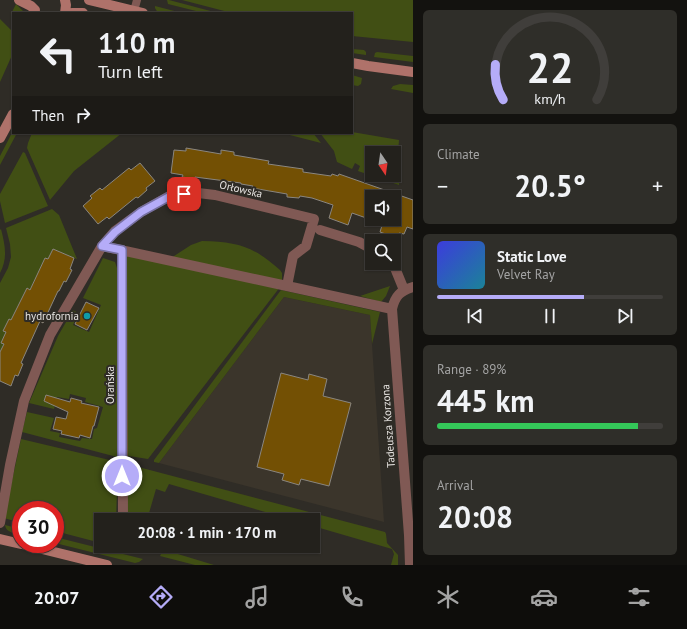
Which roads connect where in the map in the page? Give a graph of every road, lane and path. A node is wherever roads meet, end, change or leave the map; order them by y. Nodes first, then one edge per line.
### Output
1 (19, 0) edge
2 (65, 0) edge
3 (89, 0) edge
4 (136, 0) edge
5 (36, 8) edge
6 (65, 12) edge
7 (138, 12) edge
8 (353, 63) edge
9 (413, 72) edge
10 (12, 113) edge
11 (0, 138) edge
12 (320, 230) dead end
13 (365, 245) edge
14 (102, 246) junction
15 (122, 250) junction
16 (397, 270) edge
17 (287, 286) junction
18 (409, 288) edge
19 (392, 309) junction
20 (123, 513) edge
21 (0, 523) edge
22 (0, 539) edge
23 (12, 542) edge
24 (58, 553) edge
25 (107, 565) edge
26 (410, 565) edge

1 - 5 street
2 - 6 street
3 - 7 street
4 - 7 lane
8 - 9 street
10 - 11 street
12 - 13 street
14 - 15 street
14 - 17 street, Orłowska
14 - 21 street, Orłowska
15 - 17 street
15 - 20 street, Orańska
16 - 18 street
17 - 19 street
18 - 19 street
19 - 26 street, Tadeusza Korzona
22 - 23 street
24 - 25 street

